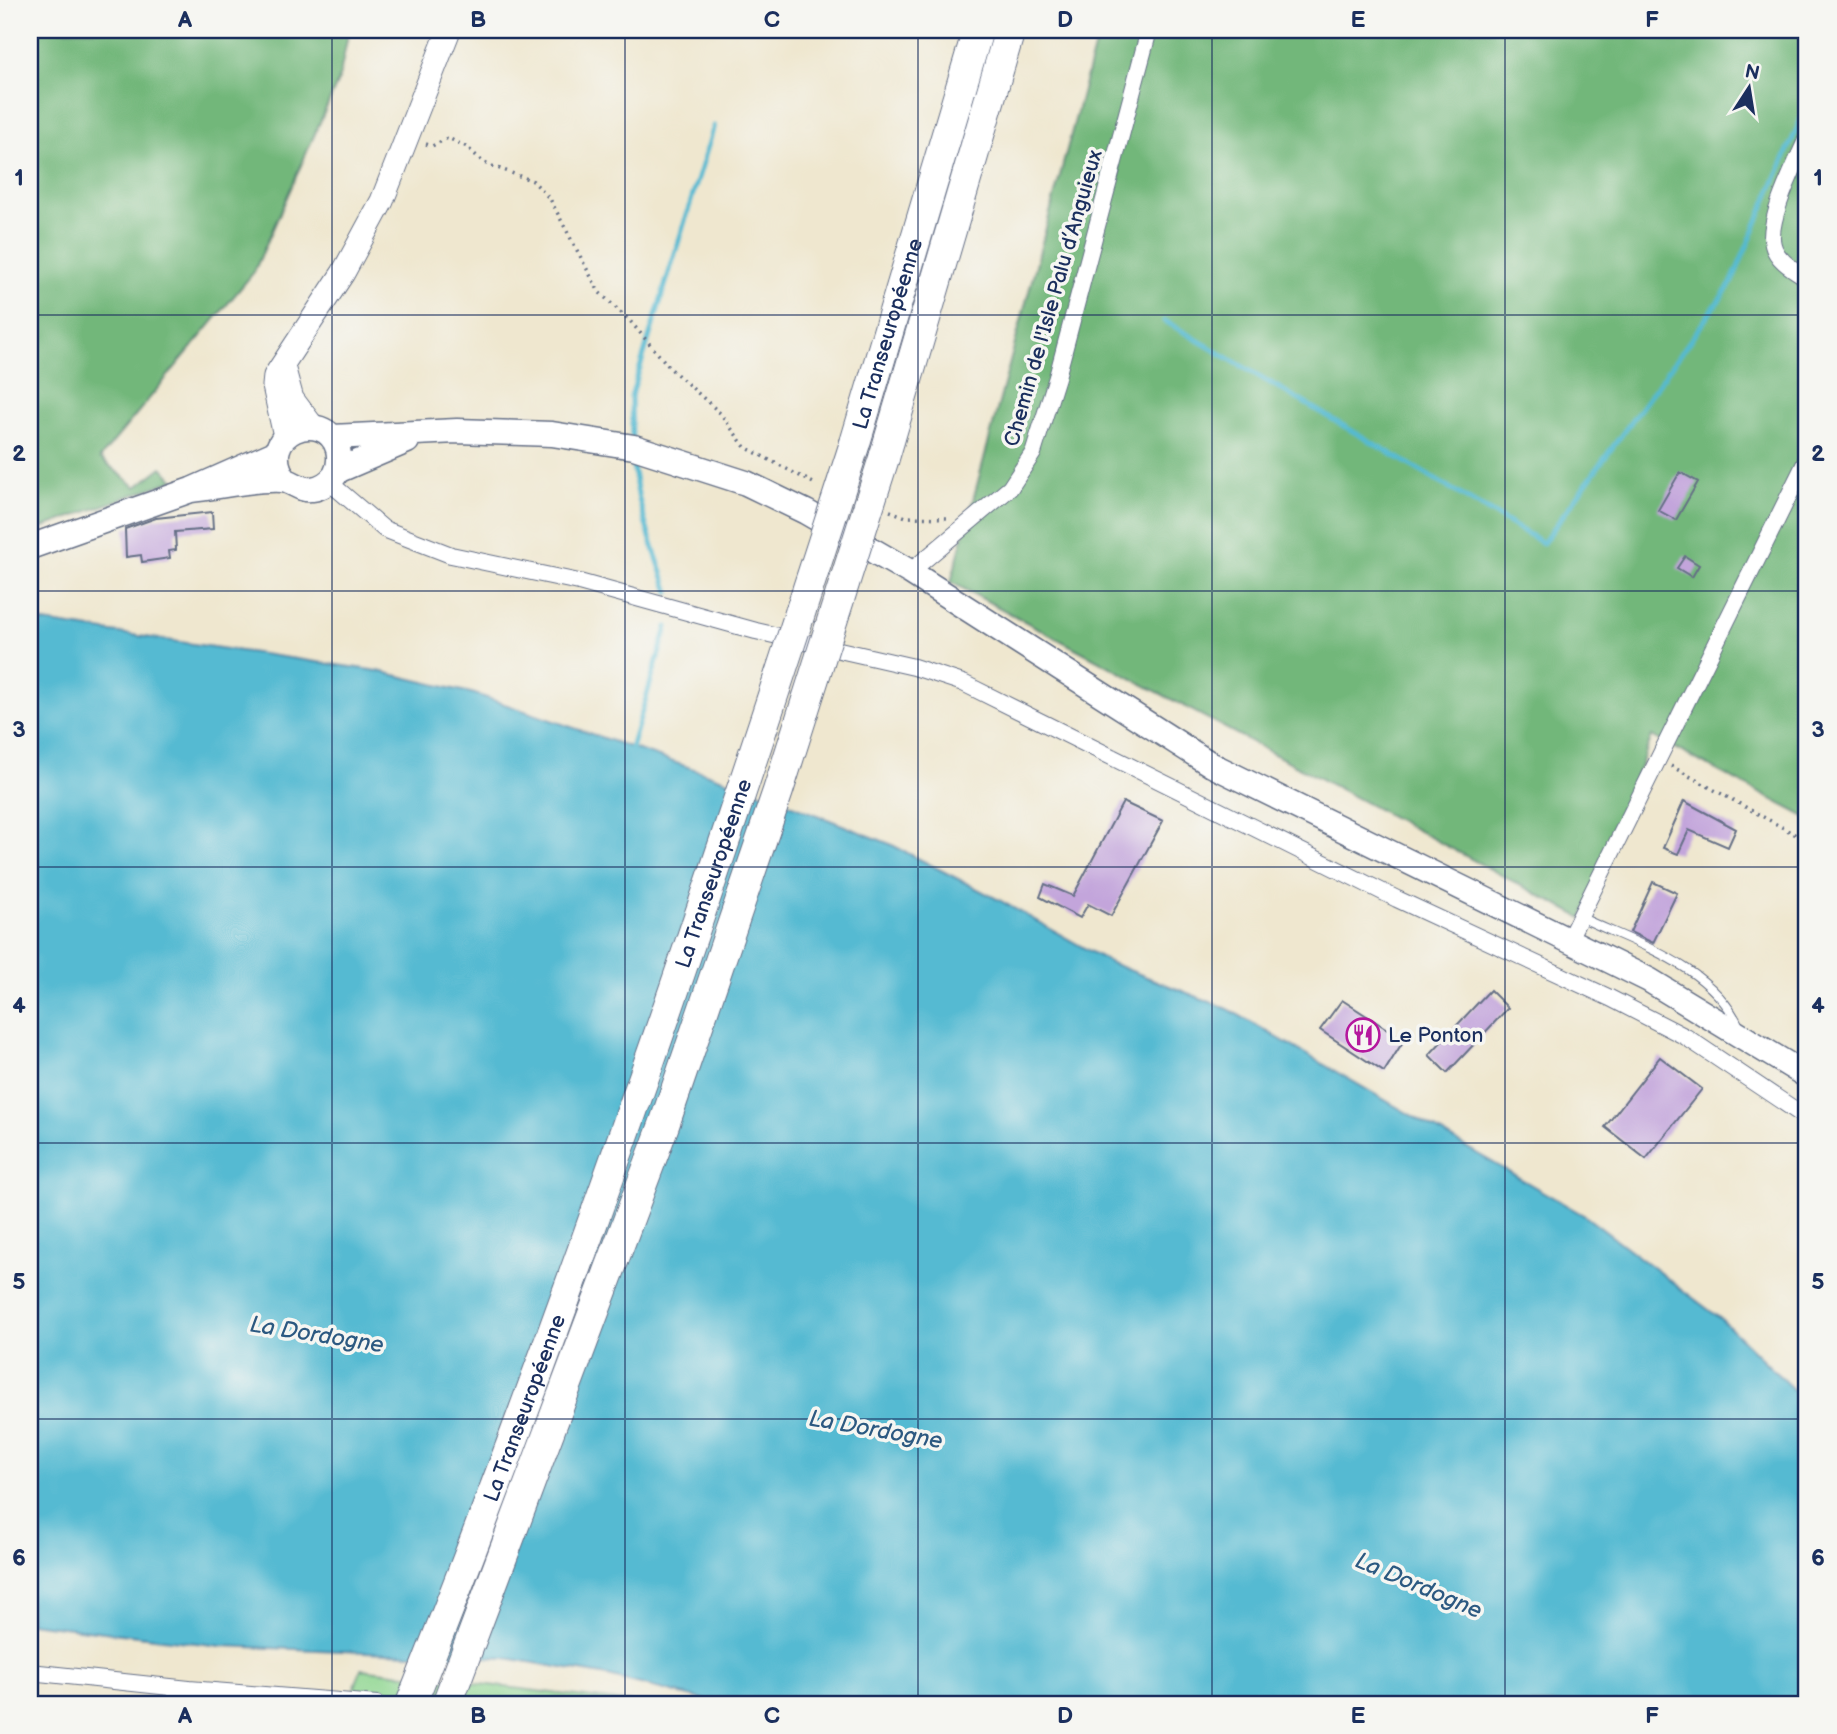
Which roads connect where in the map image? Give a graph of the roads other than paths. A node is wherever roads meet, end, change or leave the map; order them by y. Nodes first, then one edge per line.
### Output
1 (449, 30) edge
2 (978, 30) edge
3 (1010, 30) edge
4 (1149, 30) edge
5 (1807, 138) edge
6 (1807, 278) edge
7 (282, 364) junction
8 (322, 432) junction
9 (419, 435) junction
10 (281, 444) junction
11 (1807, 459) edge
12 (333, 477) junction
13 (285, 480) junction
14 (191, 490) junction
15 (30, 547) edge
16 (911, 572) junction
17 (1582, 918) junction
18 (1569, 939) junction
19 (1743, 1034) junction
20 (1807, 1076) edge
21 (1807, 1118) edge
22 (30, 1672) edge
23 (191, 1697) edge
24 (377, 1704) edge
25 (411, 1704) edge
26 (447, 1704) edge

1 - 7 street
2 - 25 highway, La Transeuropéenne, bridge
3 - 26 highway, La Transeuropéenne, bridge
4 - 16 street, Chemin de l'Isle Palu d’Anguieux
5 - 6 street
7 - 8 street
7 - 10 street
8 - 9 main road
8 - 10 main road
8 - 12 main road
9 - 12 main road
9 - 16 main road
10 - 13 main road
10 - 14 main road
11 - 17 street
12 - 13 main road
12 - 21 street
13 - 14 main road
14 - 15 main road
16 - 18 main road
17 - 18 street
17 - 19 lane
18 - 19 main road
19 - 20 main road
22 - 23 street
23 - 24 street

